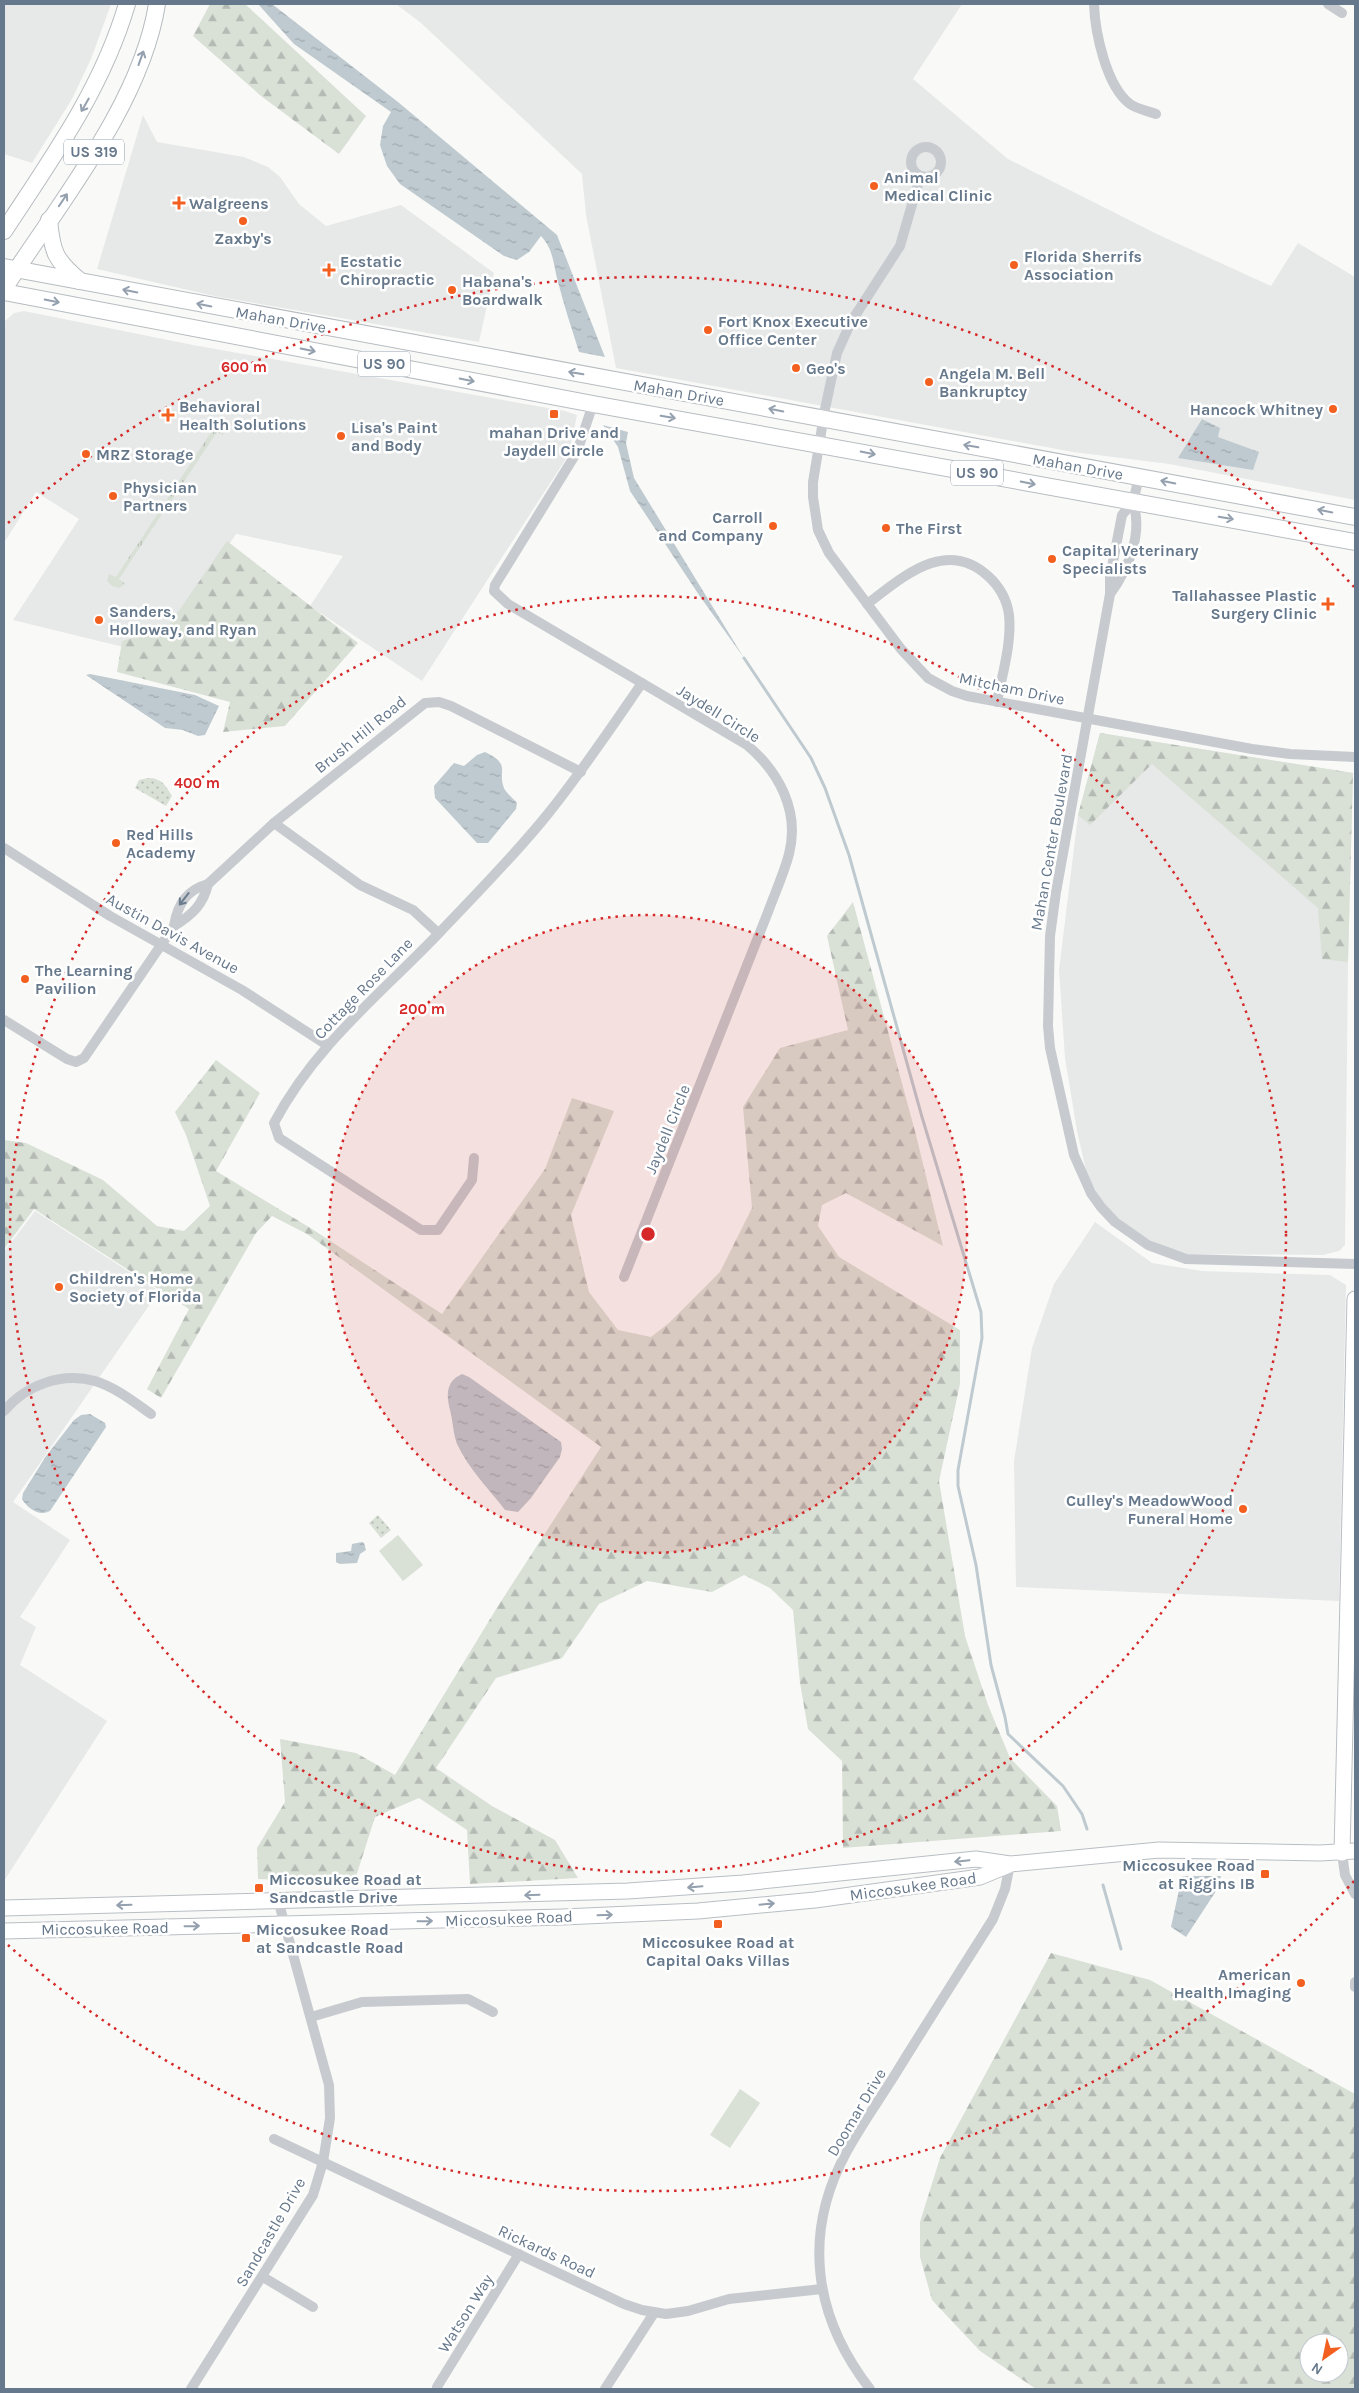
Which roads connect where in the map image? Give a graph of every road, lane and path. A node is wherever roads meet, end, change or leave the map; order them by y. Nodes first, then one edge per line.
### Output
1 (127, 4) edge
2 (157, 4) edge
3 (1094, 4) edge
4 (1328, 4) edge
5 (1342, 13) dead end
6 (1156, 114) dead end
7 (920, 177) dead end
8 (49, 220) junction
9 (4, 231) edge
10 (10, 268) edge
11 (82, 282) junction
12 (4, 291) edge
13 (265, 316) junction
14 (260, 341) junction
15 (624, 382) junction
16 (593, 404) junction
17 (635, 411) junction
18 (823, 420) junction
19 (820, 444) junction
20 (1139, 477) junction
21 (1133, 502) junction
22 (1355, 517) edge
23 (1355, 542) edge
24 (1110, 594) junction
25 (867, 604) junction
26 (642, 683) junction
27 (997, 702) junction
28 (1088, 719) junction
29 (1355, 757) edge
30 (581, 772) junction
31 (274, 823) junction
32 (4, 848) edge
33 (208, 884) junction
34 (174, 926) junction
35 (438, 933) junction
36 (162, 944) junction
37 (4, 1020) edge
38 (327, 1045) junction
39 (474, 1158) dead end
40 (1355, 1264) edge
41 (624, 1277) dead end
42 (1355, 1299) edge
43 (4, 1411) edge
44 (151, 1414) dead end
45 (1351, 1854) edge
46 (1010, 1864) junction
47 (743, 1883) junction
48 (1355, 1894) edge
49 (278, 1900) junction
50 (744, 1907) junction
51 (4, 1908) edge
52 (285, 1924) junction
53 (4, 1931) edge
54 (1355, 1982) edge
55 (1355, 1987) edge
56 (493, 2012) dead end
57 (311, 2017) junction
58 (274, 2139) dead end
59 (323, 2162) junction
60 (519, 2254) junction
61 (263, 2277) junction
62 (822, 2289) junction
63 (313, 2307) dead end
64 (654, 2313) junction
65 (437, 2387) dead end
66 (866, 2388) edge
67 (191, 2389) edge
68 (605, 2389) edge

1 -> 9 main road, US 319
8 -> 2 main road, US 319
3 - 6 street
4 - 5 street
7 - 18 street, Mitcham Drive
8 - 10 main road, US 319
8 - 11 main road
10 - 11 main road, Mahan Drive / US 90
10 - 12 main road, US 319
13 -> 11 main road, Mahan Drive / US 90
12 -> 14 main road, Mahan Drive / US 90
13 - 14 main road
15 -> 13 main road, Mahan Drive / US 90
14 -> 16 main road, Mahan Drive / US 90
15 - 16 main road
15 - 17 main road
18 -> 15 main road, Mahan Drive / US 90
16 - 17 main road, Mahan Drive / US 90
16 - 26 street, Jaydell Circle
17 -> 19 main road, Mahan Drive / US 90
18 - 19 street, Mitcham Drive
20 -> 18 main road, Mahan Drive / US 90
19 -> 21 main road, Mahan Drive / US 90
19 - 25 street, Mitcham Drive
20 - 21 street, Mahan Center Boulevard
22 -> 20 main road, Mahan Drive / US 90
21 -> 23 main road, Mahan Drive / US 90
21 - 24 street, Mahan Center Boulevard
21 - 24 street, Mahan Center Boulevard
24 - 28 street, Mahan Center Boulevard
25 - 27 street, Mitcham Drive
25 - 27 street
26 - 30 street, Cottage Rose Lane
26 - 41 street, Jaydell Circle
27 - 28 street, Mitcham Drive
28 - 29 street, Mitcham Drive
28 - 40 street, Mahan Center Boulevard
30 - 31 street, Brush Hill Road
30 - 35 street, Cottage Rose Lane
31 - 33 street, Brush Hill Road
31 - 35 street
32 - 36 street, Austin Davis Avenue
33 - 34 street, Brush Hill Road
33 -> 34 street, Brush Hill Road
34 - 36 street, Brush Hill Road
35 - 38 street, Cottage Rose Lane
36 - 37 street, Brush Hill Road
36 - 38 street, Austin Davis Avenue
38 - 39 street, Cottage Rose Lane
42 - 45 street
43 - 44 street
45 - 46 street, Miccosukee Road
45 - 48 street
46 -> 47 street, Miccosukee Road
50 -> 46 street, Miccosukee Road
46 - 62 street, Doomar Drive
47 -> 49 street, Miccosukee Road
47 - 50 street
49 -> 51 street, Miccosukee Road
49 - 52 street, Sandcastle Drive
52 -> 50 street, Miccosukee Road
53 -> 52 street, Miccosukee Road
52 - 57 street, Sandcastle Drive
54 - 55 street
56 - 57 street
57 - 59 street, Sandcastle Drive
58 - 59 street, Rickards Road
59 - 60 street, Rickards Road
59 - 61 street, Sandcastle Drive
60 - 64 street, Rickards Road
60 - 65 street, Watson Way
61 - 63 street
61 - 67 street, Sandcastle Drive
62 - 64 street, Rickards Road
62 - 66 street, Doomar Drive
64 - 68 street

